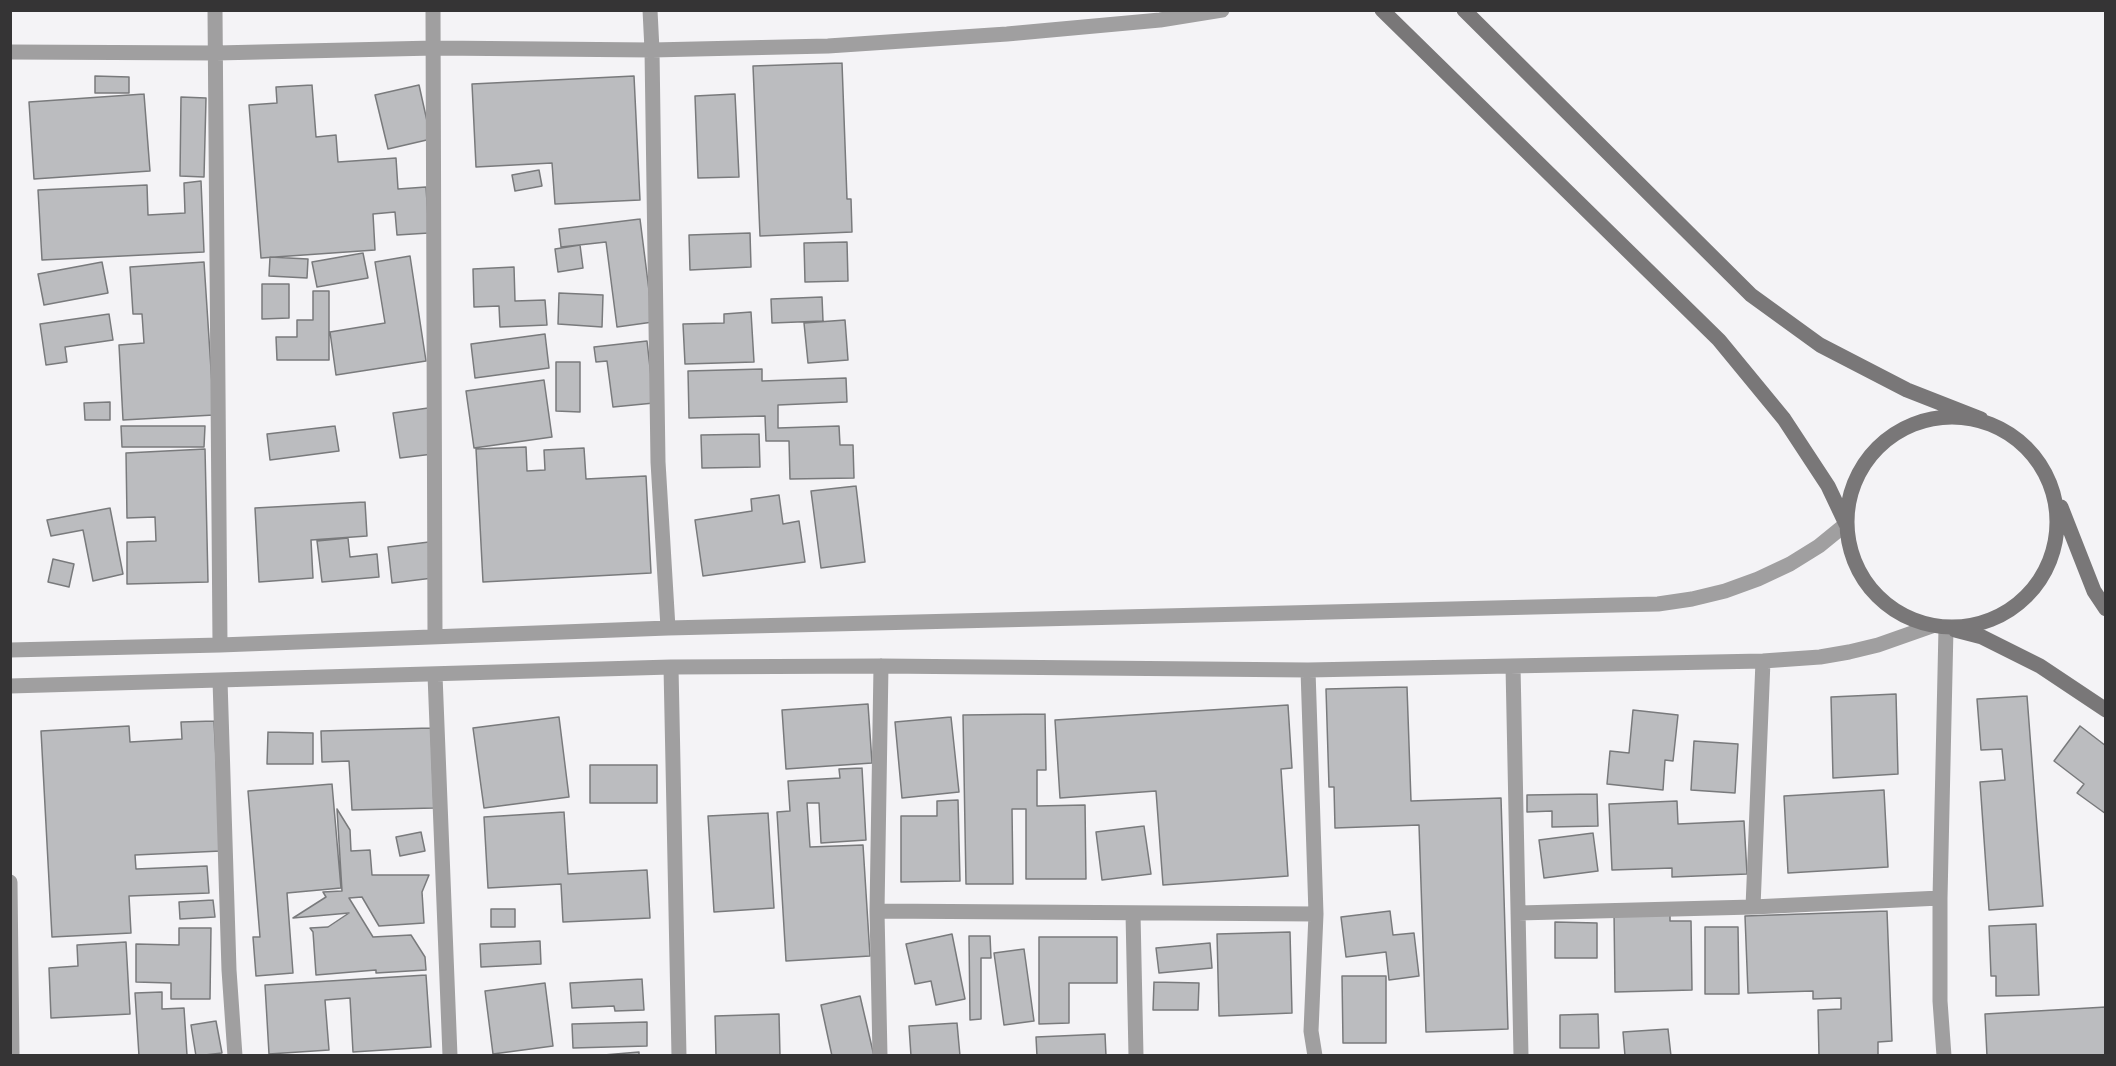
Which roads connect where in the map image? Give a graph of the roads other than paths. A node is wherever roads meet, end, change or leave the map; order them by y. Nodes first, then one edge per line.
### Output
1 (215, 10) edge
2 (433, 10) edge
3 (650, 10) edge
4 (1222, 10) edge
5 (1382, 10) edge
6 (1464, 10) edge
7 (435, 48) junction
8 (652, 50) junction
9 (10, 52) edge
10 (216, 53) junction
11 (1981, 419) junction
12 (2054, 490) junction
13 (1846, 524) junction
14 (2106, 609) edge
15 (1939, 627) junction
16 (668, 628) junction
17 (435, 637) junction
18 (220, 645) junction
19 (10, 650) edge
20 (1763, 661) junction
21 (881, 666) junction
22 (1513, 666) junction
23 (671, 667) junction
24 (1308, 670) junction
25 (435, 675) junction
26 (220, 680) junction
27 (10, 686) edge
28 (2106, 710) edge
29 (10, 882) edge
30 (1940, 898) junction
31 (1753, 907) junction
32 (877, 911) junction
33 (1133, 913) junction
34 (1518, 913) junction
35 (1316, 914) junction
36 (12, 1056) edge
37 (234, 1056) edge
38 (450, 1056) edge
39 (679, 1056) edge
40 (880, 1056) edge
41 (1136, 1056) edge
42 (1315, 1056) edge
43 (1521, 1056) edge
44 (1944, 1056) edge

1 - 10 street
2 - 7 street
3 - 8 street
4 - 8 street
5 - 13 main road
6 - 11 main road
7 - 8 street
7 - 10 street
7 - 17 street
8 - 16 street
9 - 10 street
10 - 18 street
11 - 12 main road
11 - 13 main road
12 - 14 main road
12 - 15 main road
13 - 15 main road
13 - 16 street
15 - 20 street
15 - 28 main road
15 - 30 street
16 - 17 street
17 - 18 street
18 - 19 street
20 - 22 street
20 - 31 street
21 - 23 street
21 - 24 street
21 - 32 street
22 - 24 street
22 - 34 street
23 - 25 street
23 - 39 street
24 - 35 street
25 - 26 street
25 - 38 street
26 - 27 street
26 - 37 street
29 - 36 street
30 - 31 street
30 - 44 street
31 - 34 street
32 - 33 street
32 - 40 street
33 - 35 street
33 - 41 street
34 - 43 street
35 - 42 street

